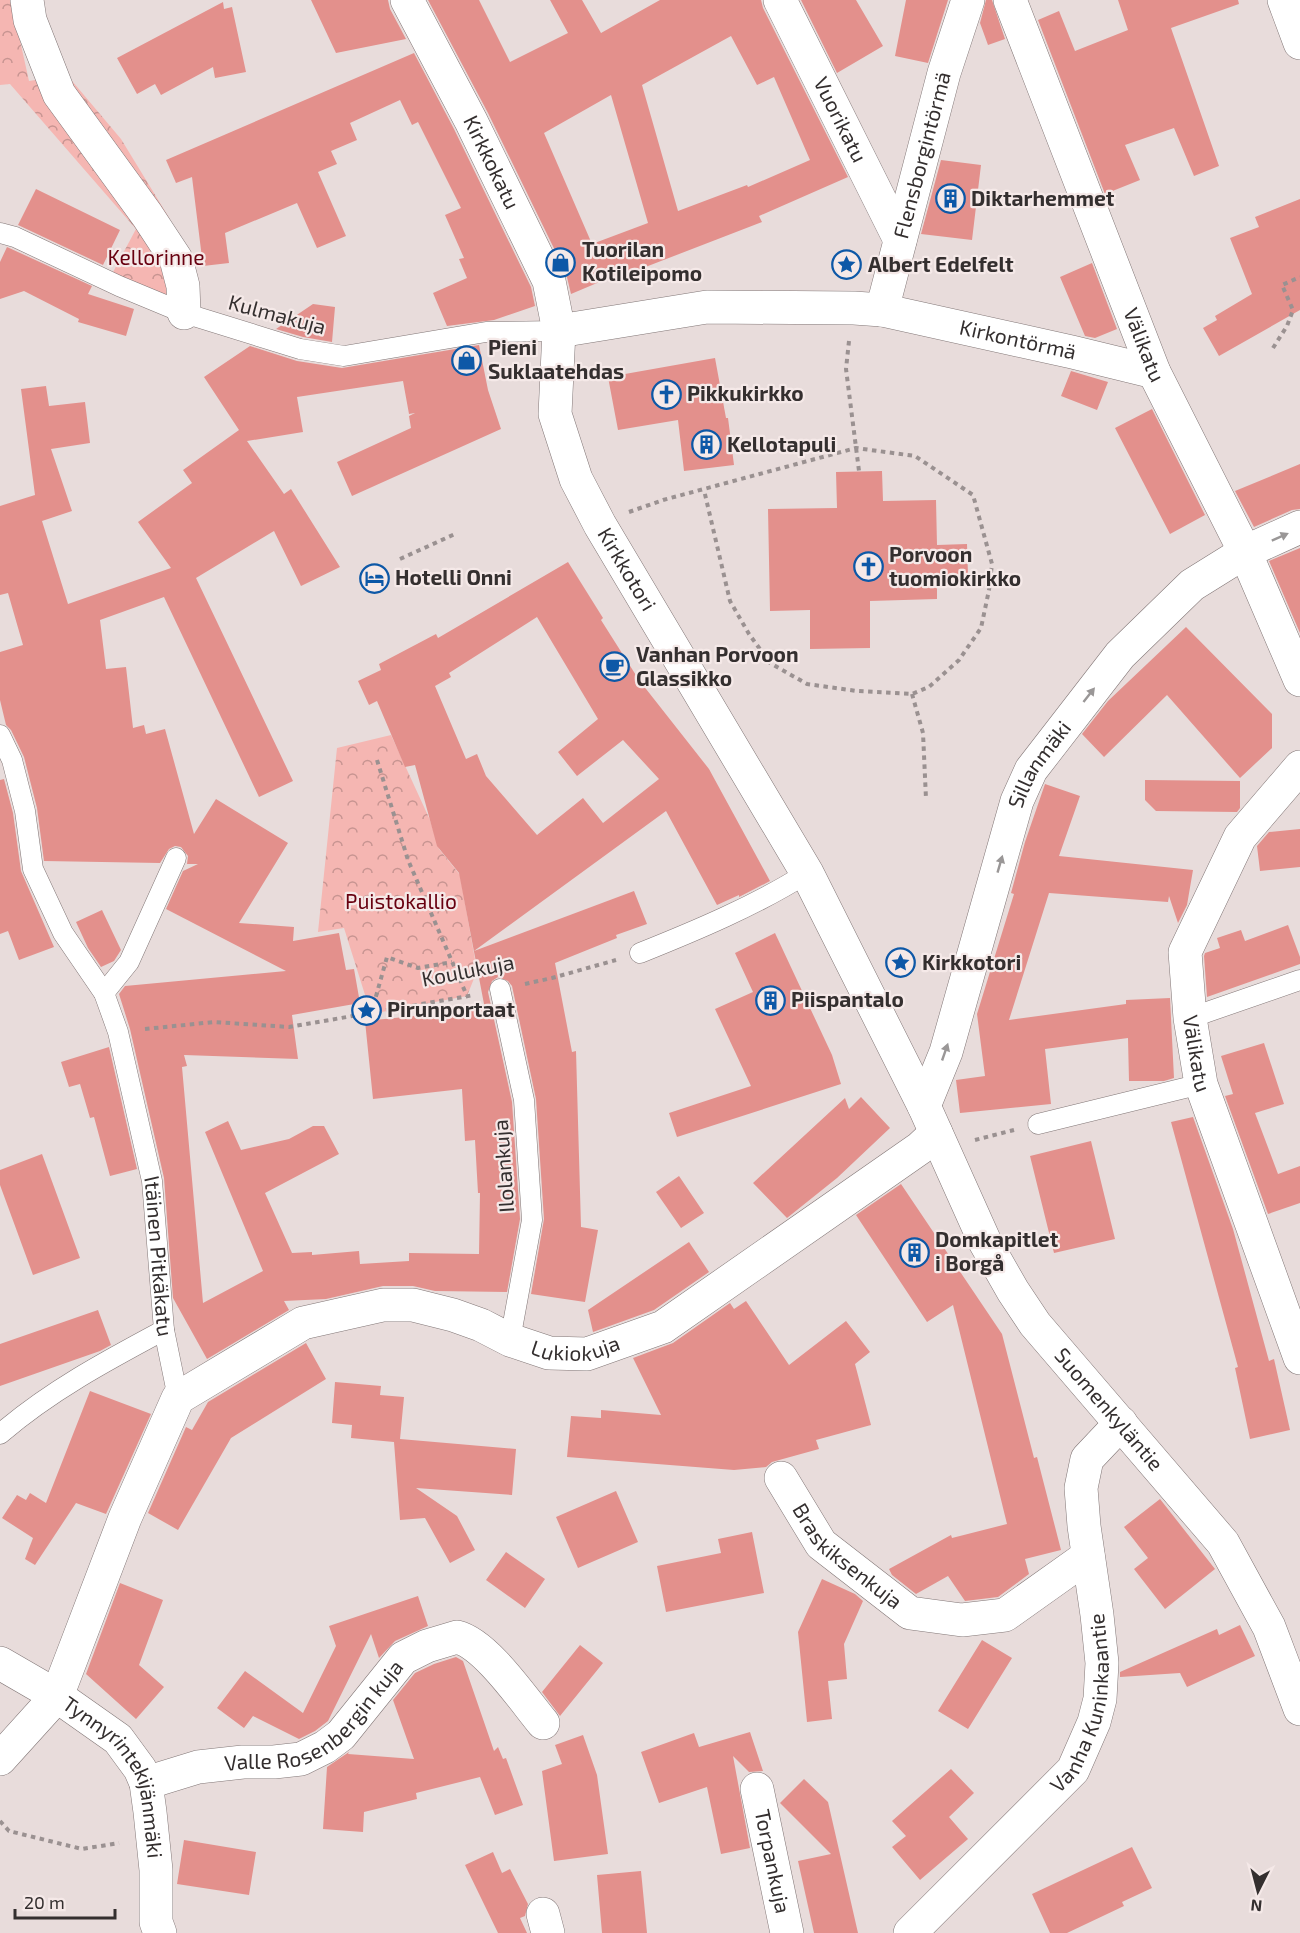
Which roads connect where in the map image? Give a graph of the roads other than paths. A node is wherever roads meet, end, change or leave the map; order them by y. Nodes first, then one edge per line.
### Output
1 (27, 0) edge
2 (407, 0) edge
3 (780, 0) edge
4 (968, 0) edge
5 (1010, 0) edge
6 (1284, 0) edge
7 (1300, 43) edge
8 (0, 233) edge
9 (900, 240) junction
10 (868, 309) junction
11 (184, 313) junction
12 (559, 331) junction
13 (1154, 372) junction
14 (1300, 527) edge
15 (1245, 552) junction
16 (1300, 680) edge
17 (0, 735) edge
18 (1300, 767) edge
19 (176, 858) dead end
20 (807, 873) junction
21 (640, 953) road end
22 (1300, 980) edge
23 (500, 989) road end
24 (104, 993) junction
25 (1190, 1018) junction
26 (1201, 1084) junction
27 (930, 1120) junction
28 (1038, 1124) road end
29 (164, 1330) junction
30 (510, 1340) junction
31 (1300, 1358) edge
32 (178, 1398) junction
33 (1121, 1423) junction
34 (0, 1434) edge
35 (781, 1478) dead end
36 (1088, 1556) junction
37 (0, 1662) edge
38 (57, 1696) junction
39 (1300, 1709) edge
40 (543, 1723) dead end
41 (0, 1760) edge
42 (146, 1783) junction
43 (757, 1789) dead end
44 (160, 1933) edge
45 (787, 1933) edge
46 (910, 1933) edge

1 - 11 street
2 - 12 street, Kirkkokatu
3 - 9 street, Vuorikatu
4 - 9 street, Flensborgintörmä
5 - 13 street, Välikatu
6 - 7 street
8 - 11 lane, Kulmakuja
9 - 10 street, Flensborgintörmä
10 - 12 street
10 - 13 street, Kirkontörmä
11 - 12 lane, Kulmakuja
12 - 20 street, Kirkkotori
13 - 15 street, Välikatu
15 -> 14 street, Sillanmäki
15 - 16 street, Välikatu
27 -> 15 street, Sillanmäki
17 - 24 lane, Itäinen Pitkäkatu
18 - 25 street, Välikatu
19 - 24 lane
20 - 21 lane
20 - 27 street, Kirkkotori
22 - 25 lane
23 - 30 lane, Ilolankuja
24 - 29 lane, Itäinen Pitkäkatu
25 - 26 street, Välikatu
26 - 28 lane
26 - 31 street, Välikatu
27 - 30 street, Lukiokuja
27 - 33 street, Suomenkyläntie
29 - 32 lane, Itäinen Pitkäkatu
29 - 34 lane
30 - 32 street, Lukiokuja
32 - 38 street
33 - 36 street, Vanha Kuninkaantie
33 - 39 street, Suomenkyläntie
35 - 36 street, Braskiksenkuja
36 - 46 street, Vanha Kuninkaantie
37 - 38 street, Tynnyrintekijänmäki
38 - 41 street
38 - 42 street, Tynnyrintekijänmäki
40 - 42 street, Valle Rosenbergin kuja
42 - 44 street, Tynnyrintekijänmäki
43 - 45 street, Torpankuja

